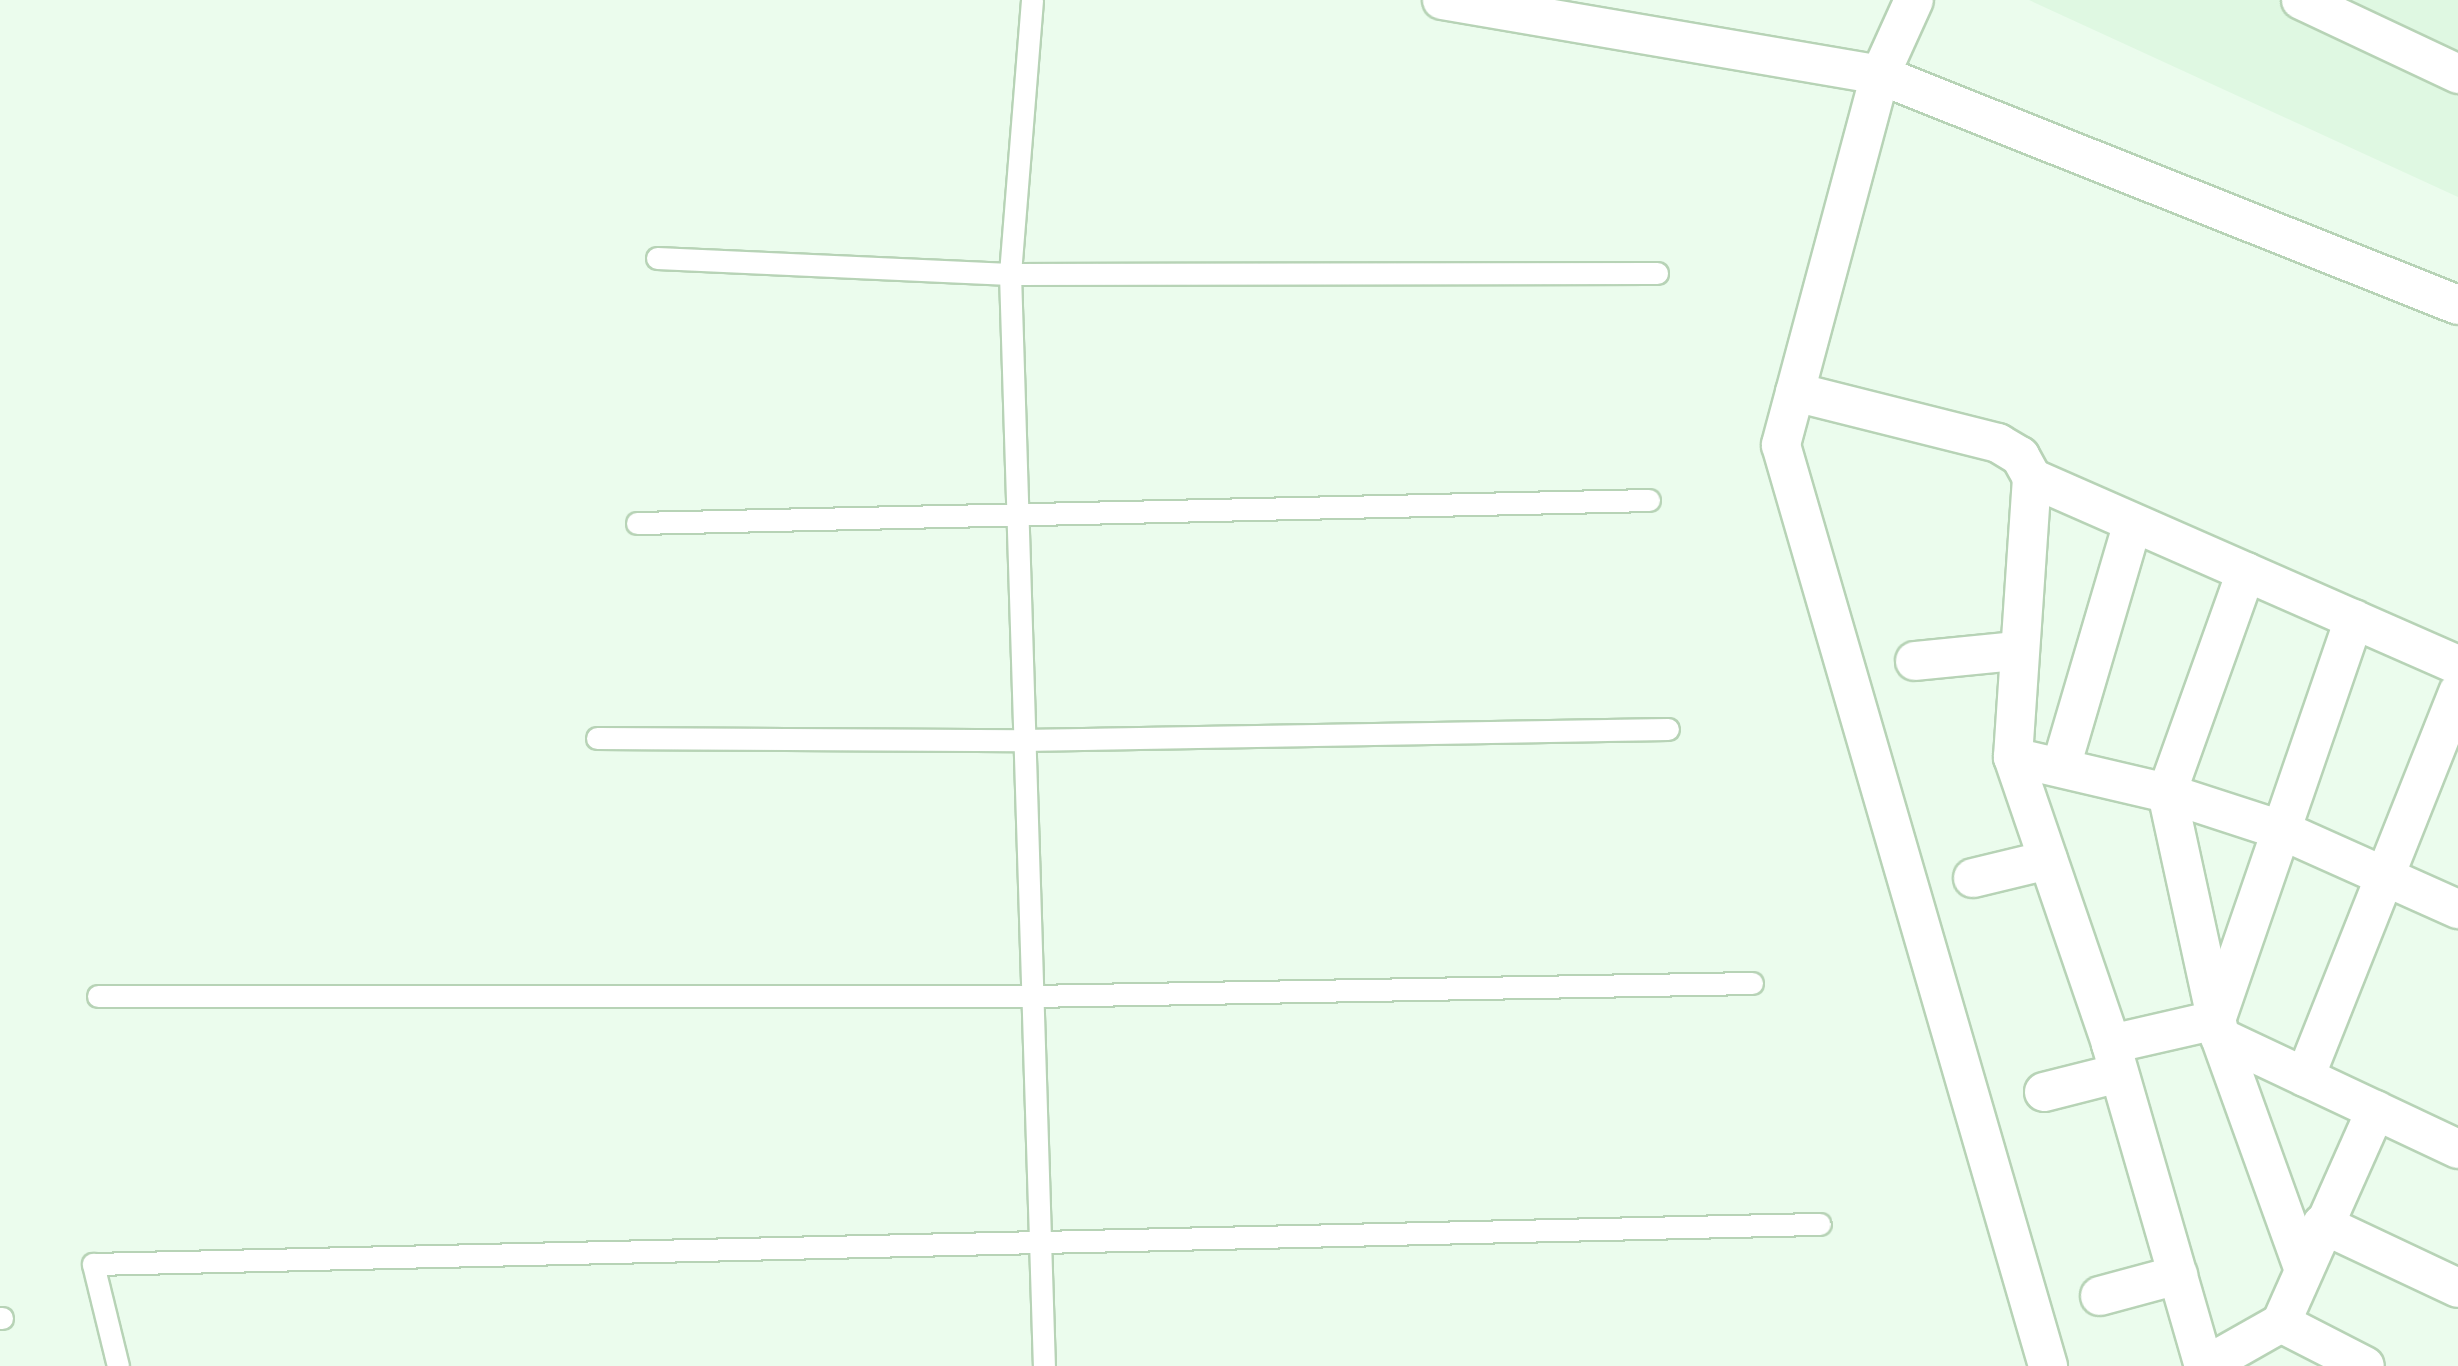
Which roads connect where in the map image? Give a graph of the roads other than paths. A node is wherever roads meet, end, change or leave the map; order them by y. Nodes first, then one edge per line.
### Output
1 (1032, 0) edge
2 (1442, 0) edge
3 (1914, 0) edge
4 (2301, 0) edge
5 (2347, 10) edge
6 (2458, 74) edge
7 (1880, 75) junction
8 (657, 258) dead end
9 (1657, 273) dead end
10 (1010, 274) junction
11 (2458, 305) edge
12 (1795, 393) junction
13 (2032, 478) junction
14 (1649, 500) dead end
15 (1016, 514) junction
16 (637, 523) dead end
17 (2133, 523) junction
18 (2246, 572) junction
19 (2354, 619) junction
20 (2016, 651) junction
21 (1916, 661) dead end
22 (2458, 665) edge
23 (2458, 692) edge
24 (1668, 729) dead end
25 (597, 738) dead end
26 (1022, 740) junction
27 (2013, 757) junction
28 (2061, 767) junction
29 (2166, 793) junction
30 (2281, 830) junction
31 (2048, 860) junction
32 (2386, 876) junction
33 (1973, 878) dead end
34 (2458, 909) edge
35 (1752, 983) dead end
36 (97, 996) dead end
37 (1030, 996) junction
38 (2218, 1028) junction
39 (2115, 1058) junction
40 (2305, 1077) junction
41 (2043, 1092) dead end
42 (2376, 1110) junction
43 (2458, 1149) edge
44 (1820, 1224) dead end
45 (2322, 1224) junction
46 (1040, 1241) junction
47 (2302, 1265) junction
48 (2178, 1275) junction
49 (2458, 1288) edge
50 (2100, 1296) dead end
51 (2281, 1323) junction
52 (118, 1366) edge
53 (1044, 1366) edge
54 (2048, 1366) edge
55 (2205, 1366) edge
56 (2365, 1366) edge

1 - 10 lane
2 - 7 street
3 - 7 street
4 - 5 street
5 - 6 street
7 - 11 street
7 - 12 street
8 - 10 lane
9 - 10 lane
10 - 15 lane
12 - 13 street
12 - 54 street
13 - 17 street
13 - 20 street
14 - 15 lane
15 - 16 lane
15 - 26 lane
17 - 18 street
17 - 28 street
18 - 19 street
18 - 29 street
19 - 22 street
19 - 30 street
20 - 21 street
20 - 27 street
23 - 32 street
24 - 26 lane
25 - 26 lane
26 - 37 lane
27 - 28 street
27 - 31 street
28 - 29 street
29 - 30 street
29 - 38 street
30 - 32 street
30 - 38 street
31 - 33 street
31 - 39 street
32 - 34 street
32 - 40 street
35 - 37 lane
36 - 37 lane
37 - 46 lane
38 - 39 street
38 - 40 street
38 - 47 street
39 - 41 street
39 - 48 street
40 - 42 street
42 - 43 street
42 - 45 street
44 - 46 lane
45 - 47 street
45 - 49 street
46 - 52 lane
46 - 53 lane
47 - 51 street
48 - 50 street
48 - 55 street
51 - 55 street
51 - 56 street

